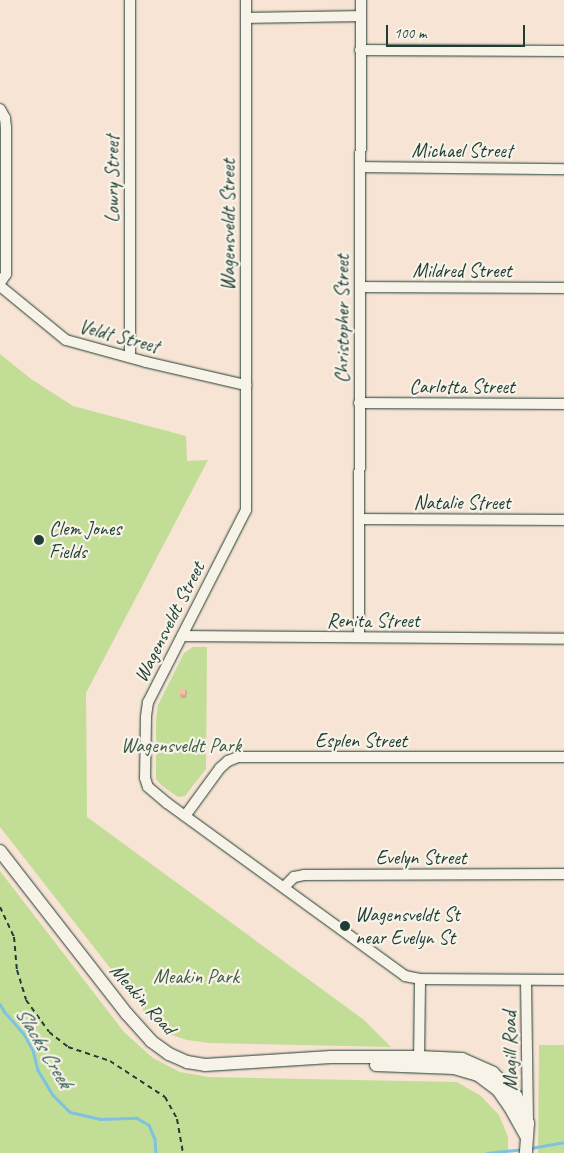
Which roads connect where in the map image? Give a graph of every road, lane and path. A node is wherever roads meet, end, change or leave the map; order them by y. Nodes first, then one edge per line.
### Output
1 (130, 0) edge
2 (246, 0) edge
3 (360, 0) edge
4 (360, 16) junction
5 (246, 18) junction
6 (360, 50) junction
7 (564, 51) edge
8 (0, 109) edge
9 (360, 167) junction
10 (564, 169) edge
11 (0, 285) edge
12 (360, 287) junction
13 (564, 288) edge
14 (130, 358) junction
15 (246, 385) junction
16 (360, 403) junction
17 (564, 404) edge
18 (359, 519) junction
19 (564, 520) edge
20 (182, 636) junction
21 (359, 638) junction
22 (564, 639) edge
23 (564, 757) edge
24 (185, 816) junction
25 (0, 851) edge
26 (564, 874) edge
27 (284, 888) junction
28 (0, 907) edge
29 (420, 979) junction
30 (526, 980) junction
31 (564, 980) edge
32 (419, 1062) junction
33 (528, 1123) junction
34 (526, 1136) junction
35 (183, 1153) edge
36 (526, 1153) edge

1 - 14 street, Lowry Street
2 - 5 street, Wagensveldt Street
3 - 4 street, Christopher Street
4 - 5 street
4 - 6 street, Christopher Street
5 - 15 street, Wagensveldt Street
6 - 7 street
6 - 9 street, Christopher Street
8 - 11 street
9 - 10 street, Michael Street
9 - 12 street, Christopher Street
11 - 14 street, Veldt Street
12 - 13 street, Mildred Street
12 - 16 street, Christopher Street
14 - 15 street, Veldt Street
15 - 20 street, Wagensveldt Street
16 - 17 street, Carlotta Street
16 - 18 street, Christopher Street
18 - 19 street, Natalie Street
18 - 21 street, Christopher Street
20 - 21 street, Renita Street
20 - 24 street, Wagensveldt Street
21 - 22 street, Renita Street
23 - 24 street, Esplen Street
24 - 27 street, Wagensveldt Street
25 - 32 street, Meakin Road
26 - 27 street, Evelyn Street
27 - 29 street, Wagensveldt Street
28 - 35 path
29 - 30 street, Wagensveldt Street
29 - 32 street
30 - 31 street, Wagensveldt Street
30 - 33 street, Magill Road
32 - 33 street, Meakin Road
32 - 34 street, Meakin Road
33 - 34 street, Meakin Road
34 - 36 street, Meakin Road

